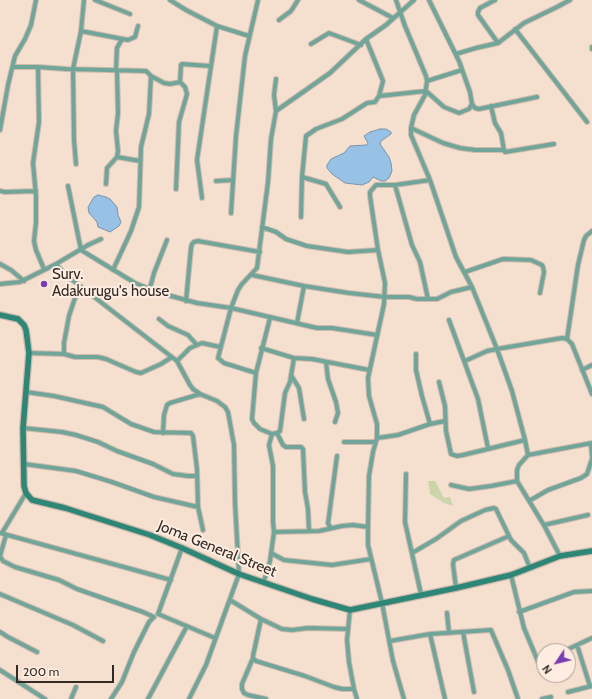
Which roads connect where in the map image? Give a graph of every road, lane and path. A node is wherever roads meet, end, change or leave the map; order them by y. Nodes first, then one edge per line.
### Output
1 (36, 0) edge
2 (84, 0) edge
3 (95, 0) edge
4 (170, 0) edge
5 (258, 0) edge
6 (298, 0) edge
7 (359, 0) edge
8 (396, 0) edge
9 (414, 0) edge
10 (429, 0) edge
11 (495, 0) edge
12 (570, 0) edge
13 (400, 12) junction
14 (130, 14) dead end
15 (393, 18) junction
16 (279, 20) dead end
17 (138, 26) dead end
18 (216, 26) junction
19 (515, 29) junction
20 (81, 31) junction
21 (249, 36) junction
22 (122, 39) junction
23 (366, 39) junction
24 (311, 44) dead end
25 (498, 44) junction
26 (361, 45) junction
27 (456, 54) junction
28 (210, 66) junction
29 (13, 67) junction
30 (38, 67) junction
31 (73, 69) junction
32 (116, 70) junction
33 (462, 70) junction
34 (151, 76) junction
35 (276, 79) dead end
36 (427, 81) junction
37 (180, 82) junction
38 (426, 91) junction
39 (379, 96) junction
40 (537, 97) dead end
41 (472, 104) junction
42 (491, 106) junction
43 (276, 110) junction
44 (1, 112) edge
45 (587, 122) dead end
46 (411, 128) junction
47 (0, 130) edge
48 (554, 144) dead end
49 (504, 150) junction
50 (117, 157) junction
51 (140, 161) junction
52 (76, 164) dead end
53 (302, 177) junction
54 (233, 180) junction
55 (430, 180) junction
56 (216, 181) dead end
57 (106, 184) dead end
58 (395, 185) junction
59 (68, 186) dead end
60 (176, 189) dead end
61 (36, 190) junction
62 (0, 191) edge
63 (202, 198) dead end
64 (340, 207) dead end
65 (231, 214) dead end
66 (301, 217) dead end
67 (262, 227) junction
68 (592, 231) edge
69 (102, 239) dead end
70 (167, 240) dead end
71 (81, 250) junction
72 (378, 250) junction
73 (260, 252) junction
74 (0, 264) edge
75 (56, 264) junction
76 (44, 269) junction
77 (114, 270) junction
78 (465, 272) junction
79 (252, 275) junction
80 (24, 281) junction
81 (0, 284) edge
82 (80, 286) junction
83 (304, 286) junction
84 (472, 287) junction
85 (150, 288) junction
86 (540, 293) dead end
87 (385, 297) junction
88 (428, 299) junction
89 (186, 301) junction
90 (231, 308) junction
91 (0, 315) edge
92 (270, 318) junction
93 (159, 319) dead end
94 (449, 320) dead end
95 (297, 322) junction
96 (377, 335) junction
97 (567, 339) junction
98 (197, 345) junction
99 (220, 347) junction
100 (261, 348) junction
101 (497, 348) junction
102 (29, 353) junction
103 (64, 354) junction
104 (416, 354) dead end
105 (172, 357) junction
106 (294, 358) junction
107 (177, 361) junction
108 (465, 361) junction
109 (326, 362) junction
110 (592, 365) edge
111 (369, 370) junction
112 (582, 370) junction
113 (256, 373) junction
114 (291, 374) junction
115 (439, 382) dead end
116 (26, 392) junction
117 (200, 394) junction
118 (592, 394) edge
119 (304, 419) dead end
120 (445, 421) junction
121 (335, 422) dead end
122 (430, 424) junction
123 (23, 428) junction
124 (163, 433) junction
125 (278, 433) junction
126 (272, 434) junction
127 (376, 440) junction
128 (525, 440) junction
129 (344, 442) dead end
130 (591, 444) edge
131 (488, 448) junction
132 (528, 455) junction
133 (337, 456) dead end
134 (592, 456) edge
135 (592, 459) edge
136 (24, 464) junction
137 (406, 474) dead end
138 (197, 476) junction
139 (517, 481) junction
140 (451, 486) dead end
141 (26, 494) junction
142 (529, 501) junction
143 (198, 506) junction
144 (588, 515) dead end
145 (544, 525) junction
146 (368, 527) junction
147 (330, 528) junction
148 (203, 530) dead end
149 (309, 531) junction
150 (274, 532) junction
151 (2, 534) edge
152 (510, 536) junction
153 (182, 548) junction
154 (592, 551) edge
155 (271, 553) junction
156 (412, 553) junction
157 (0, 556) edge
158 (560, 556) junction
159 (371, 559) junction
160 (530, 568) junction
161 (239, 574) junction
162 (511, 575) junction
163 (171, 580) junction
164 (264, 581) junction
165 (456, 588) junction
166 (592, 591) edge
167 (0, 594) edge
168 (421, 594) junction
169 (230, 600) junction
170 (382, 603) junction
171 (350, 610) junction
172 (519, 612) junction
173 (447, 613) dead end
174 (156, 616) junction
175 (261, 620) junction
176 (187, 626) junction
177 (348, 629) junction
178 (0, 632) edge
179 (449, 632) junction
180 (462, 632) junction
181 (430, 634) junction
182 (215, 638) junction
183 (592, 638) edge
184 (390, 641) junction
185 (103, 642) dead end
186 (577, 645) joint
187 (37, 652) dead end
188 (536, 657) edge
189 (252, 658) junction
190 (0, 670) edge
191 (591, 686) edge
192 (76, 687) dead end
193 (354, 689) junction
194 (474, 692) dead end
195 (568, 692) dead end
196 (551, 697) dead end
197 (45, 699) edge
198 (71, 699) edge
199 (111, 699) edge
200 (148, 699) edge
201 (189, 699) edge
202 (266, 699) edge
203 (357, 699) edge
204 (404, 699) edge
205 (445, 699) edge
206 (518, 699) edge
207 (542, 699) edge

1 - 29 street
2 - 20 street
3 - 14 street
4 - 18 street
5 - 21 street
6 - 16 street
7 - 15 street
8 - 13 street
9 - 13 street
10 - 27 street
11 - 25 street
12 - 19 street
13 - 15 street
13 - 36 street
15 - 23 street
17 - 22 street
18 - 21 street
18 - 28 street
19 - 25 street
19 - 45 street
20 - 22 street
20 - 31 street
21 - 54 street
22 - 32 street
23 - 26 street
23 - 39 street
24 - 26 street
25 - 27 street
26 - 43 street
27 - 33 street
28 - 37 street
28 - 63 street
29 - 30 street
29 - 44 street
30 - 31 street
30 - 61 street
31 - 32 street
31 - 52 street
32 - 34 street
32 - 50 street
33 - 36 street
33 - 41 street
34 - 37 street
34 - 51 street
35 - 43 street
36 - 38 street
37 - 60 street
38 - 39 street
38 - 41 street
38 - 46 street
39 - 53 street
40 - 42 street
41 - 42 street
42 - 49 street
43 - 67 street
44 - 47 street
46 - 49 street
46 - 55 street
48 - 49 street
50 - 51 street
50 - 57 street
51 - 77 street
53 - 64 street
53 - 66 street
54 - 56 street
54 - 65 street
55 - 58 street
55 - 78 street
58 - 72 street
58 - 88 street
59 - 71 street
61 - 62 street
61 - 76 street
67 - 72 street
67 - 73 street
68 - 97 street
69 - 71 street
70 - 85 street
71 - 75 street
71 - 77 street
72 - 87 street
73 - 79 street
73 - 89 street
74 - 80 street
75 - 76 street
75 - 82 street
76 - 80 street
77 - 85 street
78 - 84 street
78 - 86 street
79 - 83 street
79 - 90 street
80 - 81 street
82 - 103 street
82 - 105 street
83 - 87 street
83 - 95 street
84 - 88 street
84 - 101 street
85 - 89 street
87 - 88 street
87 - 96 street
89 - 90 street
90 - 92 street
90 - 99 street
91 - 102 street
92 - 95 street
92 - 100 street
93 - 98 street
94 - 108 street
95 - 96 street
96 - 111 street
97 - 101 street
97 - 112 street
98 - 99 street
98 - 107 street
99 - 113 street
100 - 106 street
100 - 113 street
101 - 108 street
101 - 128 street
102 - 103 street
102 - 116 street
103 - 105 street
104 - 122 street
105 - 107 street
106 - 109 street
106 - 114 street
107 - 117 street
108 - 131 street
109 - 111 street
109 - 121 street
110 - 112 street
111 - 127 street
112 - 118 street
113 - 126 street
114 - 119 street
114 - 125 street
115 - 120 street
116 - 123 street
116 - 124 street
117 - 124 street
117 - 161 street
120 - 122 street
120 - 131 street
122 - 127 street
123 - 136 street
123 - 138 street
124 - 138 street
125 - 126 street
125 - 149 street
126 - 150 street
127 - 129 street
127 - 146 street
128 - 131 street
128 - 132 street
130 - 132 street
130 - 134 street
132 - 139 street
133 - 147 street
135 - 142 street
136 - 141 street
136 - 143 street
137 - 156 street
138 - 143 street
139 - 140 street
139 - 142 street
141 - 151 street
141 - 153 street, Joma General Street
142 - 145 street
143 - 148 street
144 - 145 street
145 - 158 street
146 - 147 street
146 - 159 street
147 - 149 street
149 - 150 street
150 - 155 street
151 - 157 street
151 - 163 street
152 - 156 street
152 - 160 street
152 - 165 street
153 - 161 street, Joma General Street
153 - 163 street
154 - 158 street, Joma General Street
155 - 159 street
155 - 164 street
156 - 168 street
157 - 174 street
158 - 160 street, Joma General Street
159 - 170 street
160 - 162 street, Joma General Street
161 - 164 street, Joma General Street
161 - 169 street
162 - 165 street, Joma General Street
162 - 172 street
163 - 174 street
164 - 171 street, Joma General Street
165 - 168 street, Joma General Street
166 - 172 street
167 - 185 street
168 - 170 street, Joma General Street
169 - 175 street
169 - 182 street
170 - 171 street, Joma General Street
170 - 184 street
171 - 177 street
172 - 188 street
173 - 179 street
174 - 176 street
174 - 199 street
175 - 177 street
175 - 189 street
176 - 182 street
176 - 200 street
177 - 193 street
178 - 187 street
179 - 180 street
179 - 181 street
180 - 194 street
180 - 206 street
181 - 184 street
181 - 205 street
182 - 201 street
183 - 186 street
184 - 204 street
186 - 191 street
189 - 193 street
189 - 202 street
190 - 197 street
191 - 195 street
192 - 198 street
193 - 203 street
196 - 207 street

